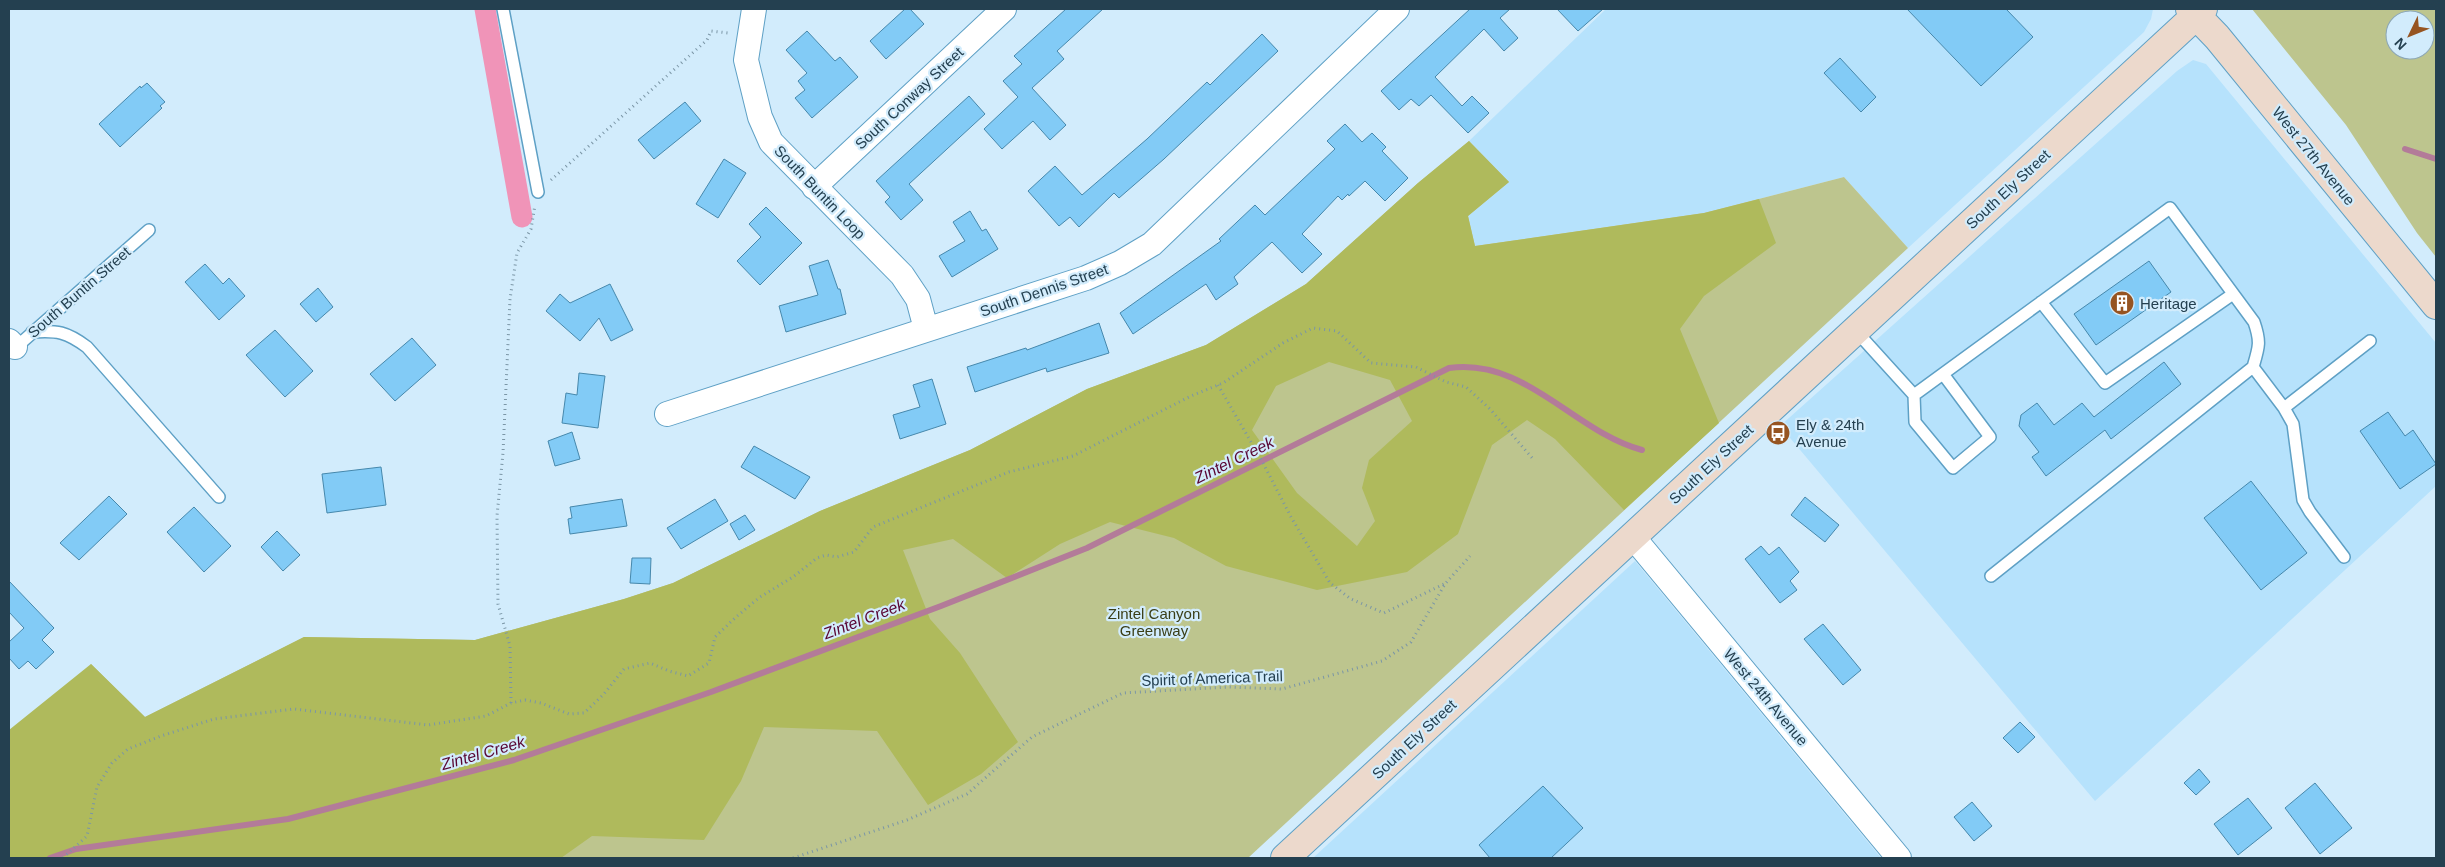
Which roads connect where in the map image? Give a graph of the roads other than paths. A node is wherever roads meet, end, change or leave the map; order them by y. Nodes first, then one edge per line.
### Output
1 (503, 9) edge
2 (754, 9) edge
3 (1004, 9) edge
4 (1397, 9) edge
5 (2196, 11) edge
6 (814, 187) junction
7 (538, 192) road end
8 (149, 230) dead end
9 (2233, 294) junction
10 (2041, 302) junction
11 (2436, 305) edge
12 (926, 329) junction
13 (1856, 331) junction
14 (2370, 341) dead end
15 (16, 343) edge
16 (2253, 367) junction
17 (1943, 374) junction
18 (1914, 395) junction
19 (2284, 408) junction
20 (668, 414) dead end
21 (219, 497) dead end
22 (1632, 537) junction
23 (2344, 557) dead end
24 (1991, 576) dead end
25 (1285, 858) edge
26 (1899, 858) edge

1 - 7 lane
2 - 6 street, South Buntin Loop
3 - 6 street, South Conway Street
4 - 12 street, South Dennis Street
5 - 11 street, West 27th Avenue
5 - 13 street, South Ely Street
6 - 12 street, South Buntin Loop
8 - 15 lane, South Buntin Street
9 - 10 lane
9 - 10 lane
9 - 16 lane
10 - 17 lane
12 - 20 street, South Dennis Street
13 - 18 lane
13 - 22 street, South Ely Street
14 - 19 lane
15 - 21 lane
16 - 19 lane
16 - 24 lane
17 - 18 lane
17 - 18 lane
19 - 23 lane
22 - 25 street, South Ely Street
22 - 26 street, West 24th Avenue

